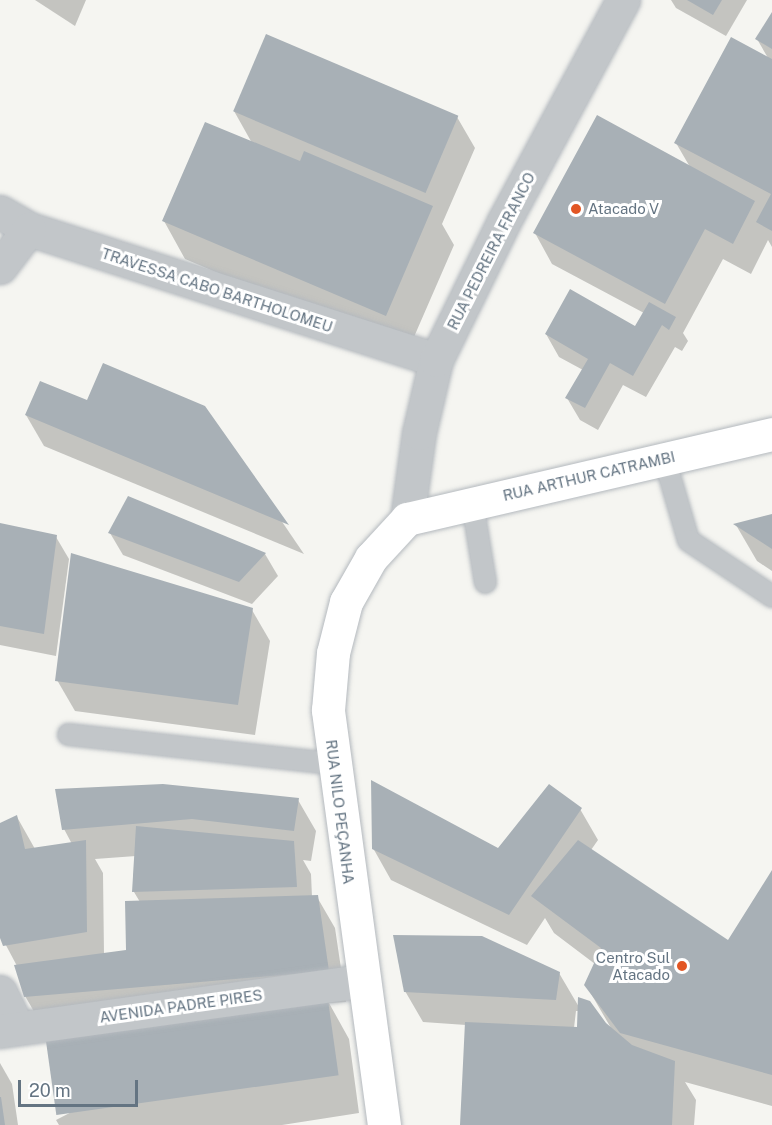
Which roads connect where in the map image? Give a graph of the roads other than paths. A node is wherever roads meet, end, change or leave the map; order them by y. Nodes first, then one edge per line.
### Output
1 (623, 0) edge
2 (0, 212) edge
3 (29, 229) junction
4 (0, 267) edge
5 (436, 360) junction
6 (772, 434) edge
7 (664, 458) junction
8 (472, 503) junction
9 (407, 519) junction
10 (485, 582) dead end
11 (772, 596) edge
12 (68, 734) dead end
13 (332, 763) junction
14 (362, 981) junction
15 (0, 992) edge
16 (9, 1029) edge
17 (384, 1125) edge

1 - 5 street, RUA PEDREIRA FRANCO
2 - 3 street, TRAVESSA CABO BARTHOLOMEU
3 - 4 street
3 - 5 street, TRAVESSA CABO BARTHOLOMEU
5 - 9 street, RUA PEDREIRA FRANCO
6 - 7 main road, RUA ARTHUR CATRAMBI
7 - 8 main road, RUA ARTHUR CATRAMBI
7 - 11 lane
8 - 9 main road, RUA ARTHUR CATRAMBI
8 - 10 lane
9 - 13 main road, RUA NILO PEÇANHA
12 - 13 lane
13 - 14 main road, RUA NILO PEÇANHA
14 - 16 street, AVENIDA PADRE PIRES
14 - 17 main road, RUA NILO PEÇANHA
15 - 16 street

